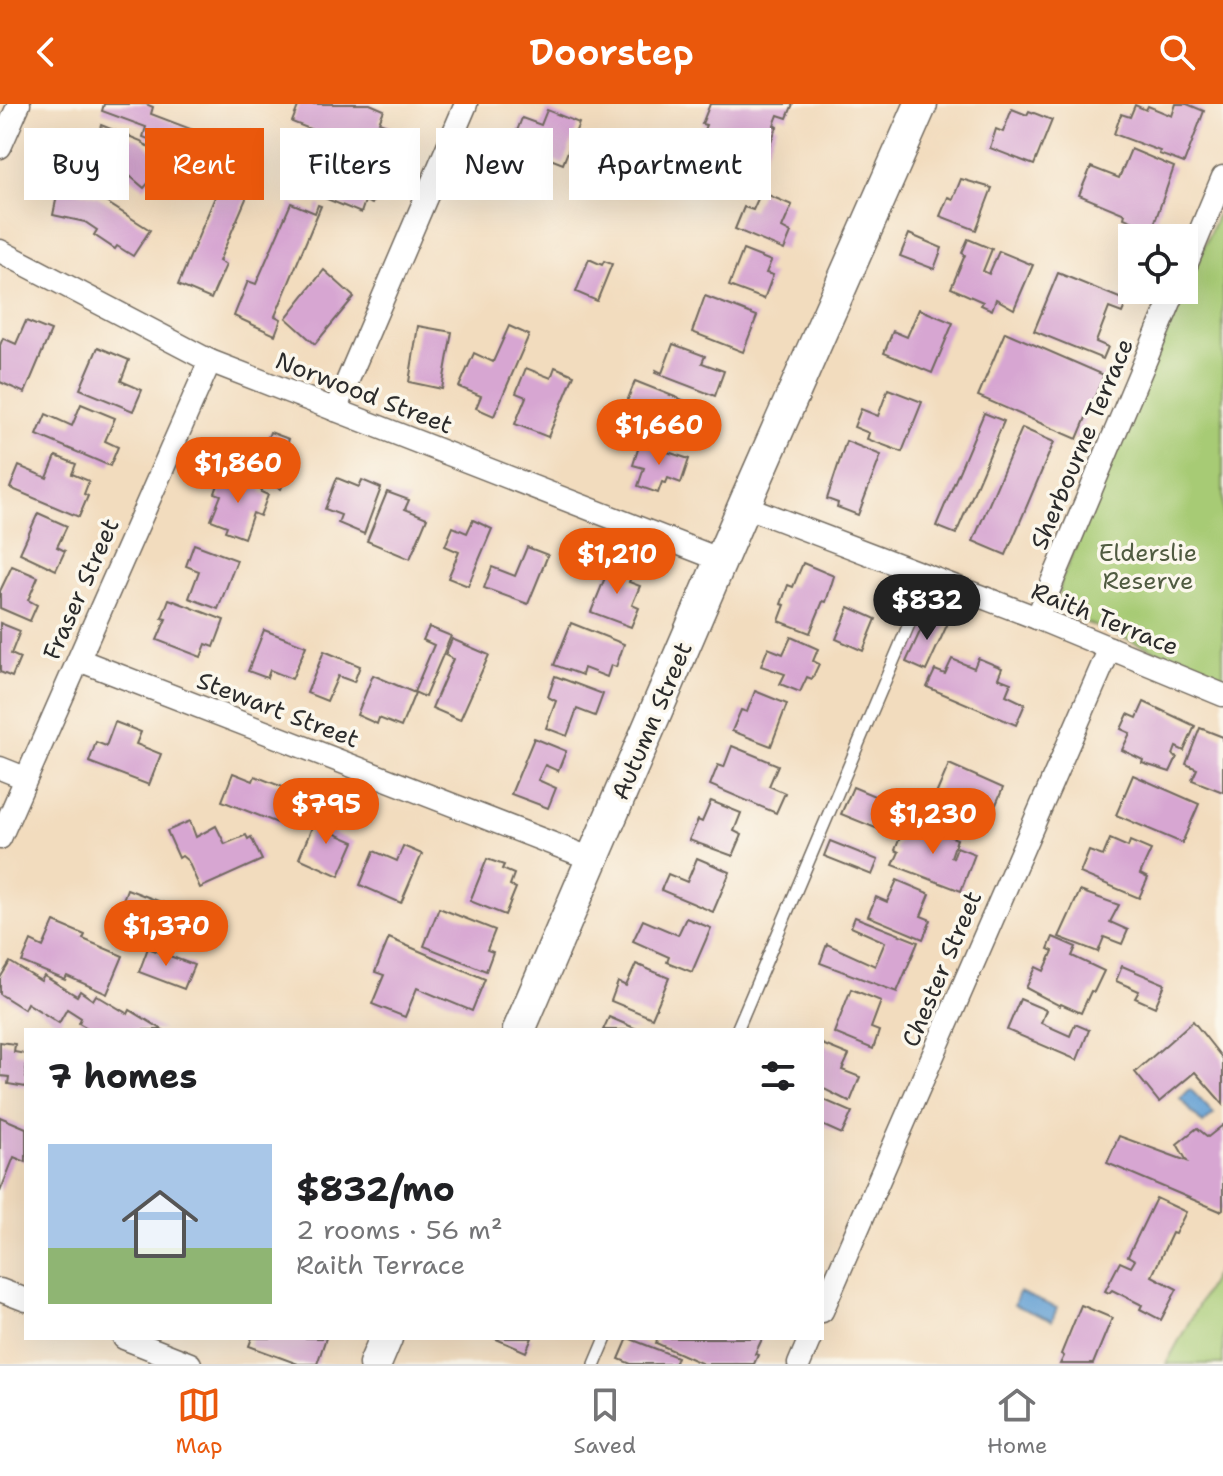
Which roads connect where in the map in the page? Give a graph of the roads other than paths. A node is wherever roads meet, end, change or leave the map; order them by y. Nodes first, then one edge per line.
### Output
1 (19, 104) edge
2 (466, 104) edge
3 (921, 104) edge
4 (0, 147) edge
5 (1223, 177) edge
6 (1198, 237) edge
7 (0, 251) edge
8 (1169, 304) edge
9 (210, 361) junction
10 (335, 410) junction
11 (744, 506) junction
12 (721, 560) junction
13 (929, 577) junction
14 (1037, 618) junction
15 (1110, 648) junction
16 (79, 660) junction
17 (1223, 695) edge
18 (0, 768) edge
19 (25, 778) junction
20 (0, 838) edge
21 (592, 859) junction
22 (520, 1028) edge
23 (738, 1028) edge
24 (0, 1290) edge
25 (24, 1299) edge
26 (824, 1306) edge
27 (129, 1340) edge
28 (385, 1340) edge
29 (605, 1340) edge
30 (809, 1340) edge
31 (190, 1364) edge
32 (375, 1364) edge
33 (595, 1364) edge
34 (799, 1364) edge

1 - 4 street
2 - 10 street
3 - 11 street, Autumn Street
5 - 6 street
7 - 9 street, Norwood Street
8 - 14 street, Sherbourne Terrace
9 - 10 street, Norwood Street
9 - 16 street, Fraser Street
10 - 12 street, Norwood Street
11 - 12 street, Autumn Street
11 - 13 street, Raith Terrace
12 - 21 street, Autumn Street
13 - 14 street, Raith Terrace
13 - 23 lane
14 - 15 street, Raith Terrace
15 - 17 street, Raith Terrace
15 - 26 street, Chester Street
16 - 19 street, Fraser Street
16 - 21 street, Stewart Street
18 - 19 street
19 - 20 street, Fraser Street
21 - 22 street, Autumn Street
24 - 25 street
27 - 31 street
28 - 32 street
29 - 33 lane
30 - 34 street

